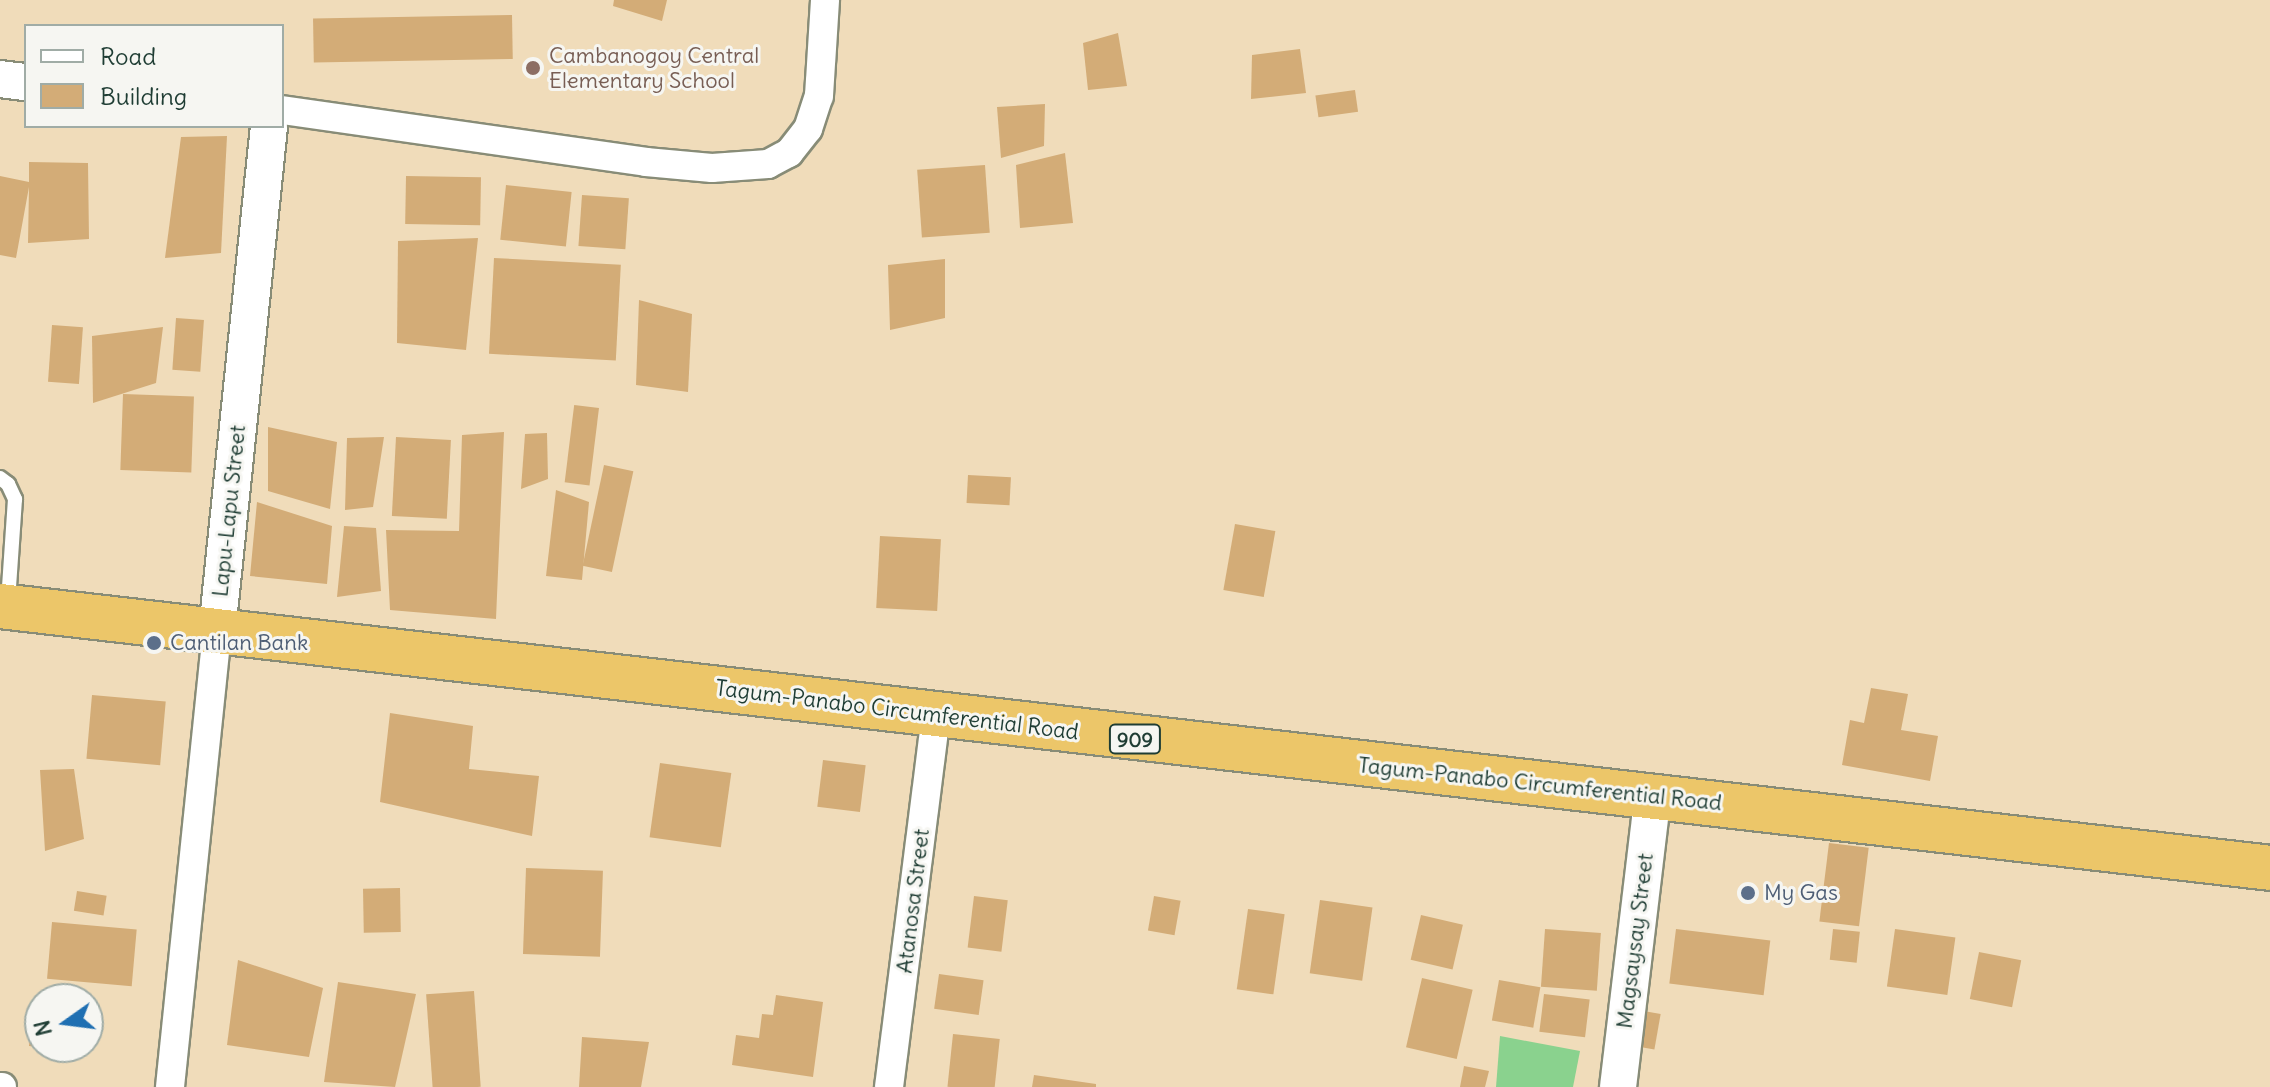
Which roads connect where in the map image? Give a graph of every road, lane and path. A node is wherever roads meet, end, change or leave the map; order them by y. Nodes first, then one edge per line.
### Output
1 (825, 0) edge
2 (0, 79) edge
3 (24, 82) edge
4 (284, 110) edge
5 (269, 128) edge
6 (0, 478) edge
7 (4, 607) edge
8 (217, 631) junction
9 (936, 714) junction
10 (1653, 795) junction
11 (2270, 868) edge
12 (170, 1087) edge
13 (889, 1087) edge
14 (1618, 1087) edge

1 - 4 street
2 - 3 street
5 - 8 street, Lapu-Lapu Street
6 - 7 lane
7 - 8 highway, Tagum-Panabo Circumferential Road / 909
8 - 9 highway, Tagum-Panabo Circumferential Road / 909
8 - 12 street, Lapu-Lapu Street
9 - 10 highway, Tagum-Panabo Circumferential Road / 909
9 - 13 street, Atanosa Street
10 - 11 highway, Tagum-Panabo Circumferential Road / 909
10 - 14 street, Magsaysay Street

